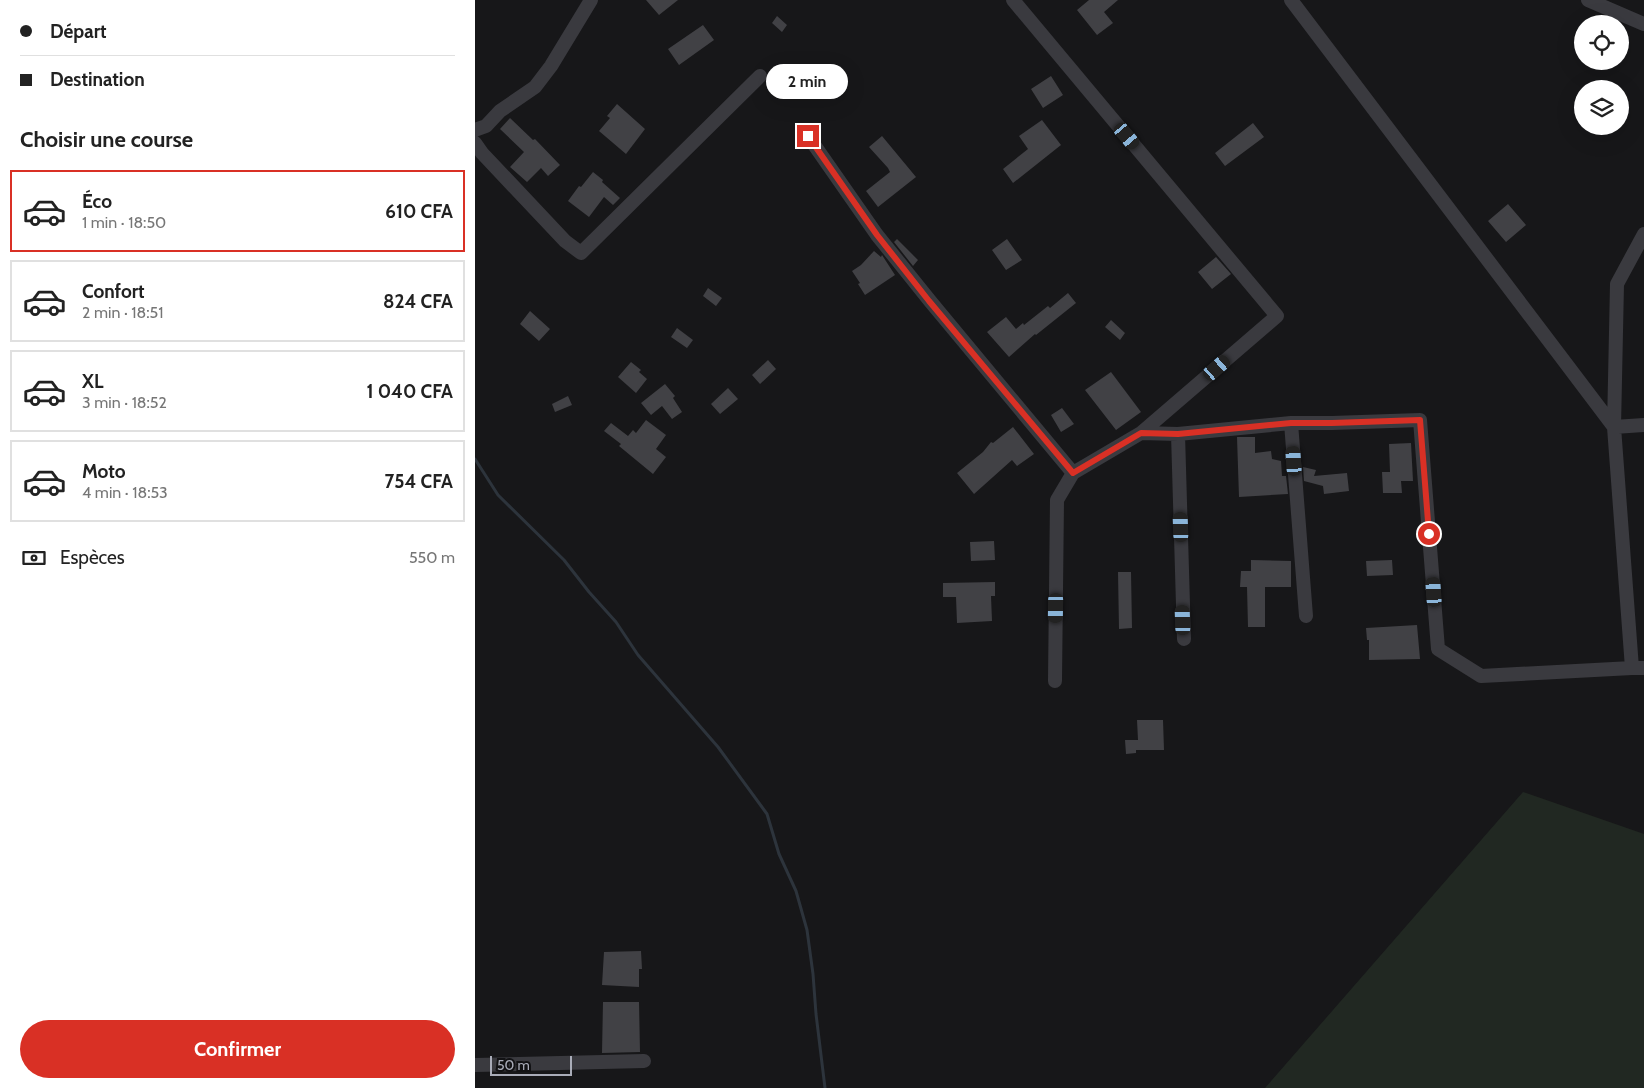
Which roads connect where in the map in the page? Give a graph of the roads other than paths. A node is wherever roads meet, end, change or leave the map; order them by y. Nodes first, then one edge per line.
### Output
1 (591, 0) edge
2 (1013, 0) edge
3 (1291, 0) edge
4 (1588, 0) edge
5 (1644, 24) edge
6 (760, 76) dead end
7 (475, 130) edge
8 (808, 136) dead end
9 (475, 143) edge
10 (1644, 234) edge
11 (1291, 423) junction
12 (1644, 425) edge
13 (1614, 427) junction
14 (1141, 433) junction
15 (1178, 434) junction
16 (1073, 473) junction
17 (1306, 616) dead end
18 (1184, 639) dead end
19 (1638, 668) edge
20 (1055, 681) dead end
21 (645, 1061) dead end
22 (475, 1065) edge

1 - 7 street
2 - 14 street
3 - 13 street
4 - 5 street
6 - 9 street
8 - 16 street
10 - 13 street
11 - 15 street
11 - 17 street
11 - 19 street
12 - 13 street
13 - 19 street
14 - 15 street
14 - 16 street
15 - 18 street
16 - 20 street
21 - 22 street

